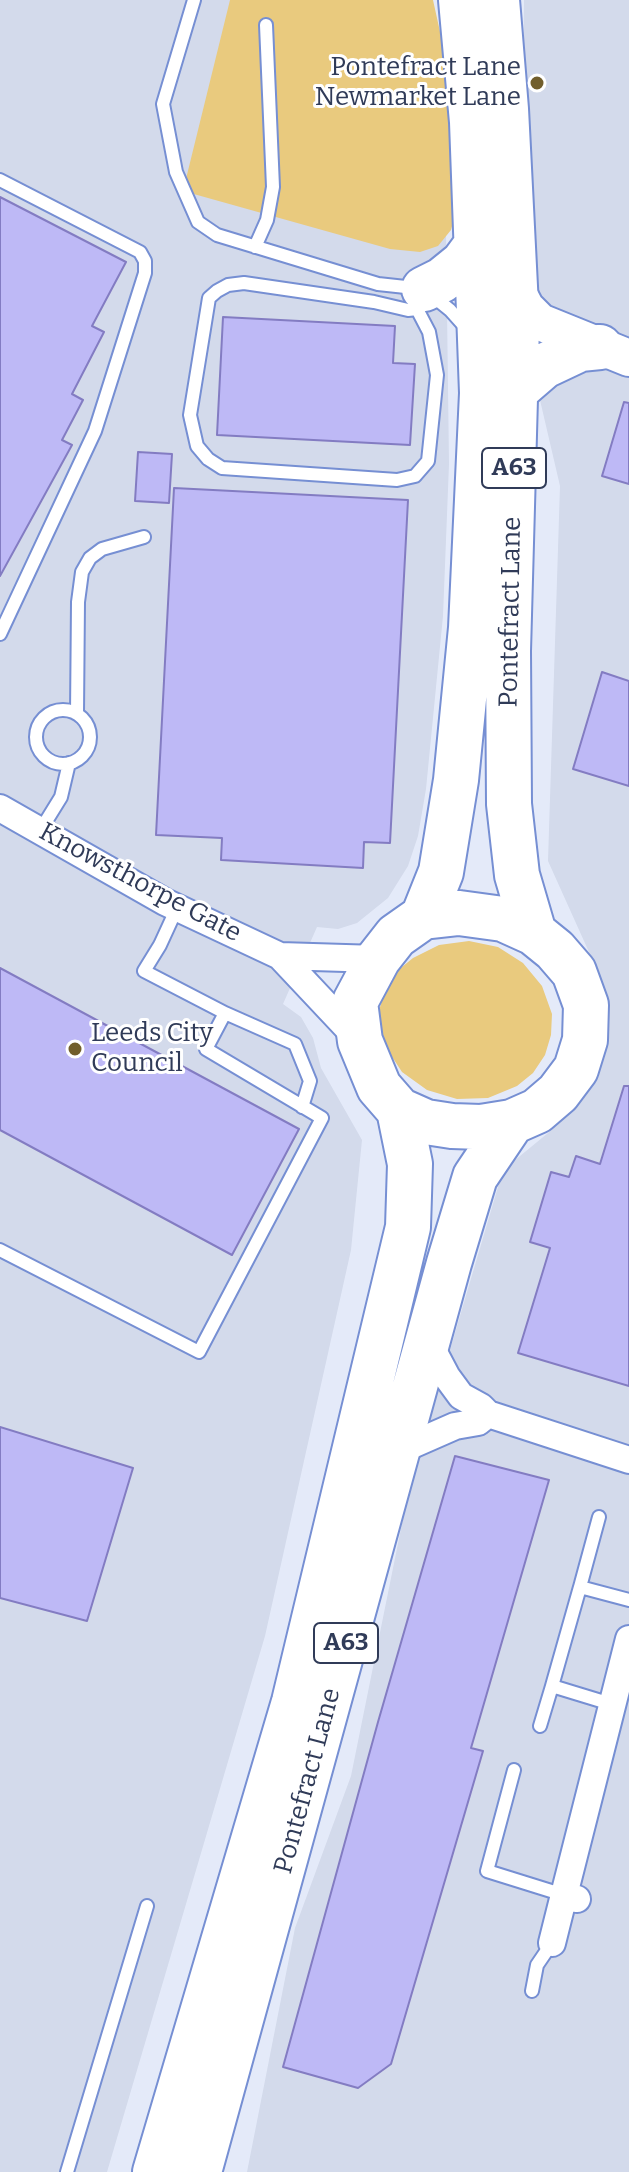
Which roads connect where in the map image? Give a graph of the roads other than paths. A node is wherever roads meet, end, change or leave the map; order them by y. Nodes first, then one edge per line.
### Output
1 (194, 0) edge
2 (461, 0) edge
3 (497, 0) edge
4 (266, 25) dead end
5 (0, 180) edge
6 (477, 244) junction
7 (255, 247) junction
8 (515, 287) junction
9 (420, 299) junction
10 (481, 344) junction
11 (615, 352) edge
12 (515, 391) junction
13 (144, 537) dead end
14 (0, 634) edge
15 (77, 713) junction
16 (69, 763) junction
17 (0, 808) edge
18 (40, 831) junction
19 (177, 908) junction
20 (423, 917) junction
21 (534, 933) junction
22 (280, 956) junction
23 (378, 959) junction
24 (225, 1013) junction
25 (360, 1041) junction
26 (302, 1107) junction
27 (399, 1110) junction
28 (512, 1122) junction
29 (0, 1250) edge
30 (428, 1341) junction
31 (488, 1414) junction
32 (398, 1451) junction
33 (629, 1460) edge
34 (599, 1517) dead end
35 (580, 1587) junction
36 (629, 1600) edge
37 (629, 1639) edge
38 (552, 1686) junction
39 (611, 1704) junction
40 (540, 1726) dead end
41 (514, 1770) dead end
42 (570, 1897) junction
43 (147, 1906) dead end
44 (552, 1943) joint
45 (532, 1991) dead end
46 (67, 2172) edge
47 (155, 2172) edge
48 (199, 2172) edge

1 - 7 lane
2 - 6 highway, Pontefract Lane / A63
3 - 8 highway, Pontefract Lane / A63
4 - 7 lane
5 - 14 lane
6 - 9 highway
6 - 10 highway, Pontefract Lane / A63
7 - 9 lane
8 - 11 street
8 - 12 highway, Pontefract Lane / A63
9 - 9 lane
9 - 10 lane
10 - 20 highway, Pontefract Lane / A63
11 - 12 highway
12 - 21 highway, Pontefract Lane / A63
13 - 15 lane
15 - 16 lane
15 - 16 lane
16 - 18 lane
17 - 18 street, Knowsthorpe Gate
18 - 19 street, Knowsthorpe Gate
19 - 22 street, Knowsthorpe Gate
19 - 24 lane
20 - 21 highway, A63
20 - 23 highway, A63
21 - 28 highway, A63
22 - 23 street, Knowsthorpe Gate
22 - 25 street, Knowsthorpe Gate
23 - 25 highway, A63
24 - 26 lane
24 - 26 lane
25 - 27 highway, A63
26 - 29 lane
27 - 28 highway, A63
27 - 47 highway, Pontefract Lane / A63
28 - 30 highway, Pontefract Lane / A63
30 - 31 street
30 - 32 highway, Pontefract Lane / A63
31 - 32 street
31 - 33 street
32 - 48 highway, Pontefract Lane / A63
34 - 35 lane
35 - 36 lane
35 - 38 lane
37 - 39 street
38 - 39 lane
38 - 40 lane
39 - 42 street
41 - 42 lane
42 - 44 street
43 - 46 lane
44 - 45 lane

